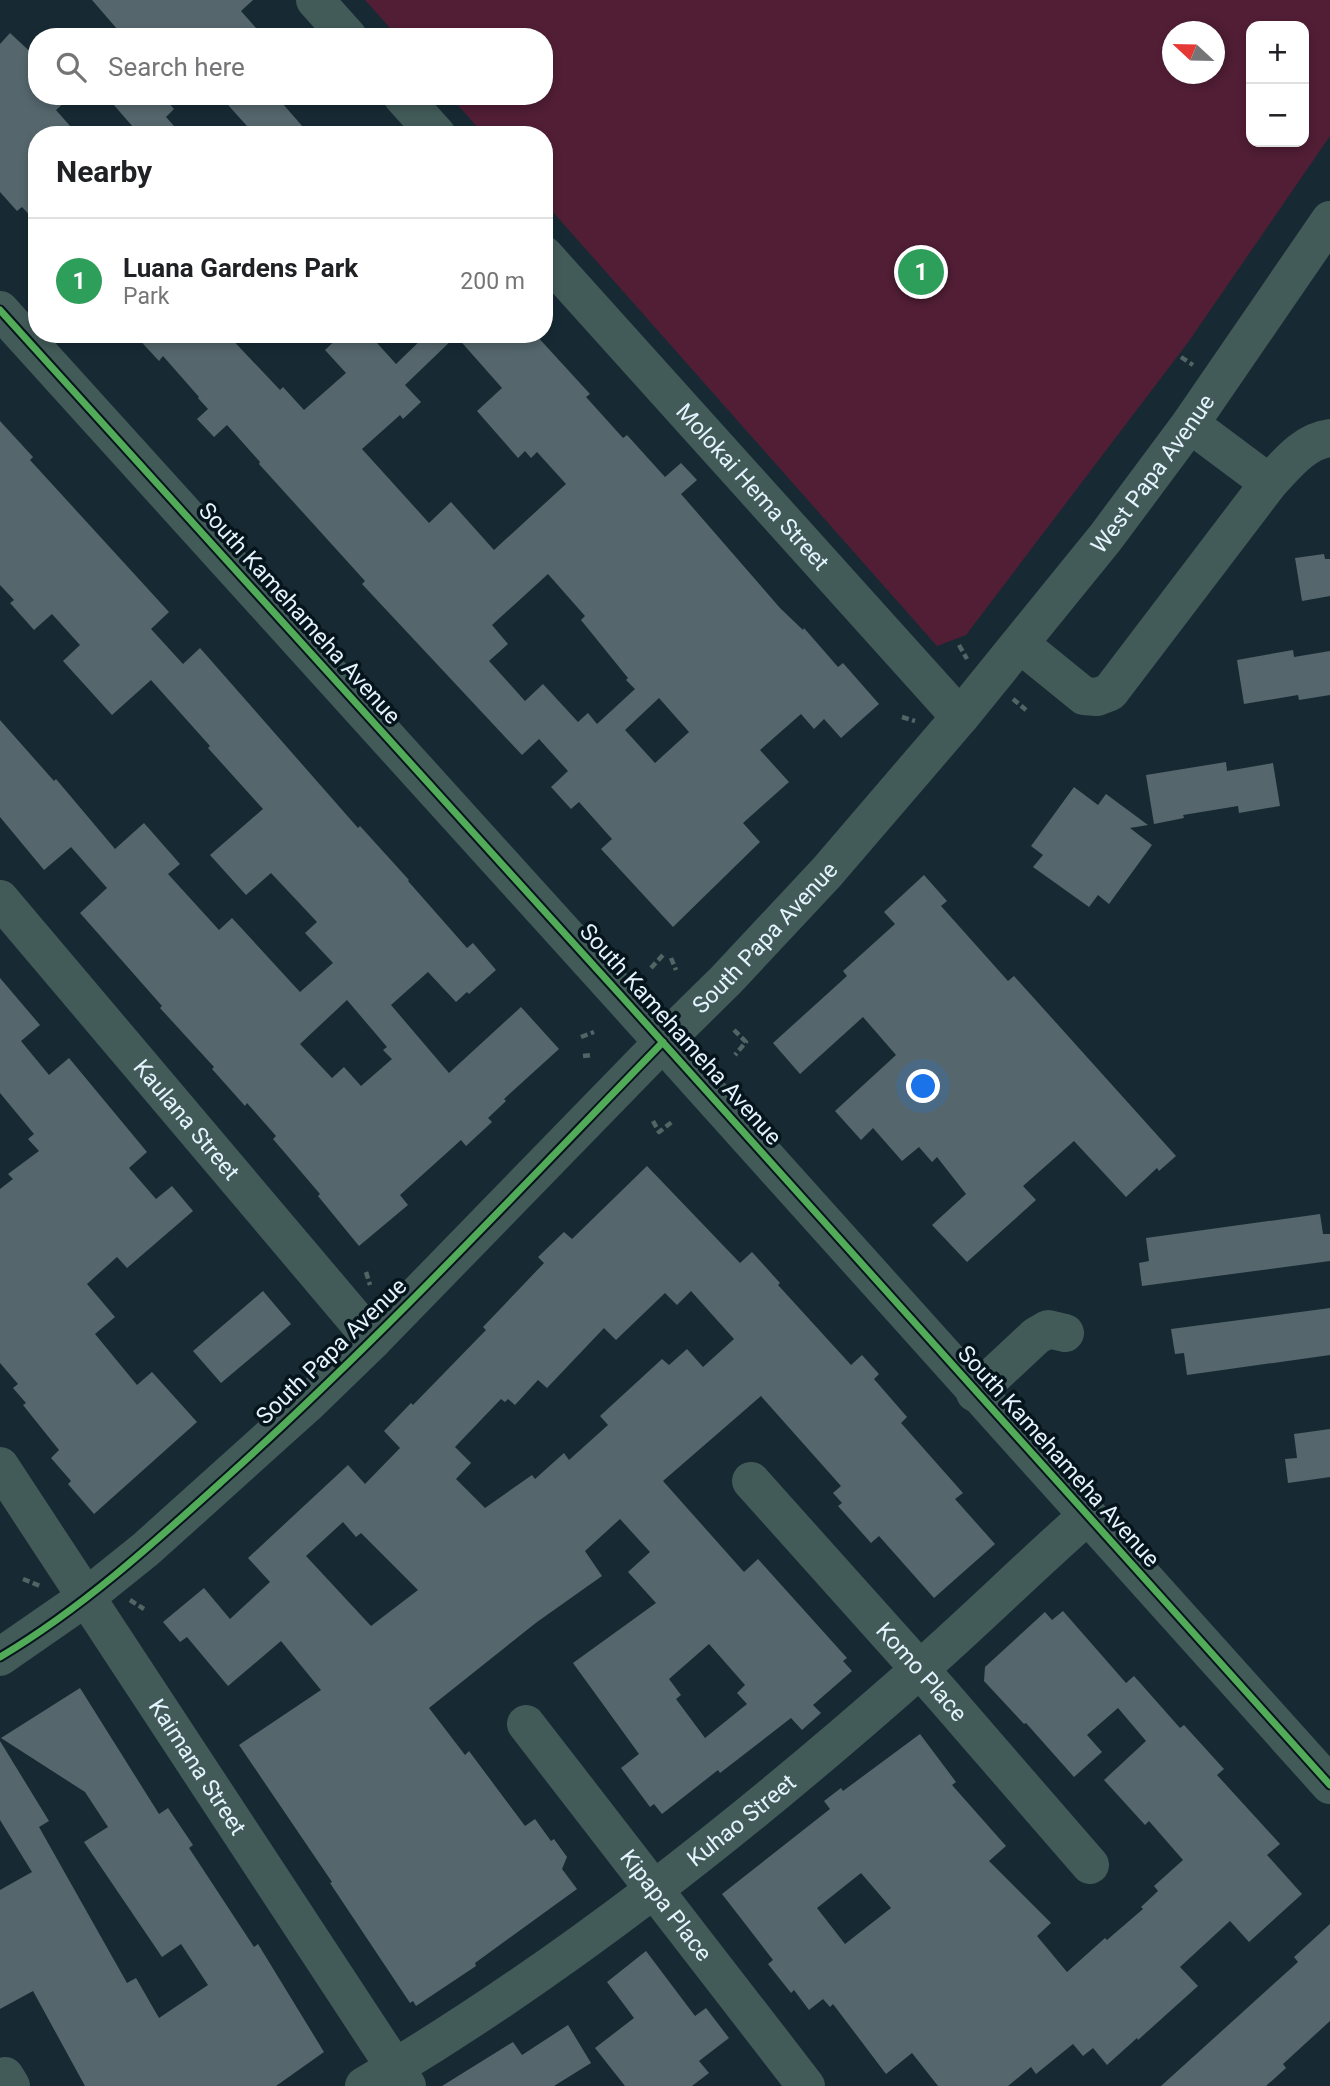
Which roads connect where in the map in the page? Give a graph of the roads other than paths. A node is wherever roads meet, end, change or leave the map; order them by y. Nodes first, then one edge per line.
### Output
1 (315, 0) edge
2 (340, 28) edge
3 (410, 105) edge
4 (429, 126) edge
5 (1330, 220) edge
6 (553, 264) edge
7 (0, 310) edge
8 (28, 341) edge
9 (30, 343) edge
10 (1191, 424) junction
11 (1330, 438) edge
12 (1269, 483) junction
13 (1020, 644) junction
14 (960, 717) junction
15 (0, 898) edge
16 (663, 1042) junction
17 (1065, 1334) dead end
18 (373, 1340) junction
19 (975, 1392) junction
20 (0, 1466) edge
21 (751, 1481) dead end
22 (1087, 1516) junction
23 (85, 1598) junction
24 (0, 1657) edge
25 (920, 1669) junction
26 (526, 1724) dead end
27 (1324, 1769) edge
28 (1090, 1865) dead end
29 (654, 1889) junction
30 (402, 2077) edge
31 (364, 2086) edge
32 (806, 2086) edge

1 - 2 street
3 - 4 street
5 - 10 street, West Papa Avenue
6 - 14 street, Molokai Hema Street
7 - 8 street, South Kamehameha Avenue
9 - 16 street, South Kamehameha Avenue
10 - 12 street
10 - 13 street, West Papa Avenue
11 - 12 street
12 - 13 street
13 - 14 street, West Papa Avenue
14 - 16 street, South Papa Avenue
15 - 18 street, Kaulana Street
16 - 18 street, South Papa Avenue
16 - 19 street, South Kamehameha Avenue
17 - 19 street
18 - 23 street, South Papa Avenue
19 - 22 street, South Kamehameha Avenue
20 - 23 street, Kaimana Street
21 - 25 street, Komo Place
22 - 25 street, Kuhao Street
22 - 27 street, South Kamehameha Avenue
23 - 24 street, South Papa Avenue
23 - 30 street, Kaimana Street
25 - 28 street, Komo Place
25 - 29 street, Kuhao Street
26 - 29 street, Kipapa Place
29 - 30 street, Kuhao Street
29 - 32 street, Kipapa Place
30 - 31 street, Kuhao Street

